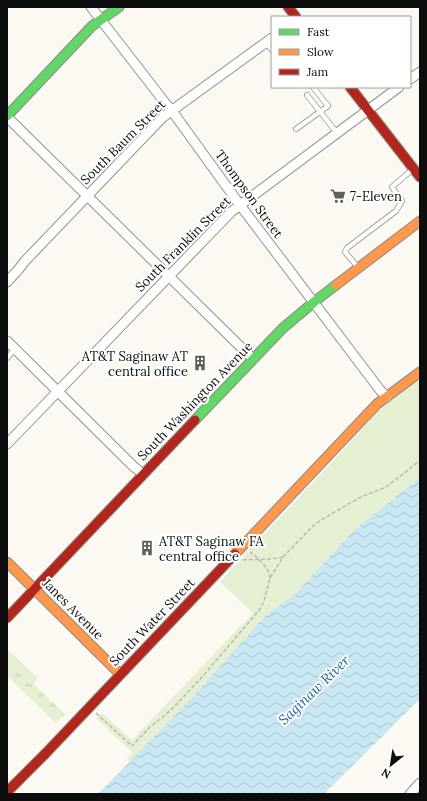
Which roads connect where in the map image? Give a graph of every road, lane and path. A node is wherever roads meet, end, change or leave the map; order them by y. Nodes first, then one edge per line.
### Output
1 (91, 7) edge
2 (119, 7) edge
3 (288, 7) edge
4 (295, 16) edge
5 (100, 20) junction
6 (269, 40) edge
7 (420, 72) edge
8 (411, 78) edge
9 (313, 88) edge
10 (351, 88) edge
11 (398, 88) edge
12 (307, 95) dead end
13 (172, 110) junction
14 (368, 110) junction
15 (320, 112) junction
16 (7, 117) edge
17 (296, 129) dead end
18 (337, 133) junction
19 (414, 169) junction
20 (420, 177) edge
21 (87, 196) junction
22 (240, 205) junction
23 (420, 221) edge
24 (358, 268) junction
25 (169, 276) junction
26 (7, 282) edge
27 (314, 302) junction
28 (7, 341) edge
29 (15, 350) junction
30 (7, 358) edge
31 (253, 359) junction
32 (420, 372) edge
33 (57, 392) junction
34 (387, 397) junction
35 (7, 444) edge
36 (420, 460) edge
37 (143, 474) junction
38 (243, 546) junction
39 (283, 557) junction
40 (260, 559) junction
41 (229, 561) junction
42 (7, 562) edge
43 (270, 578) junction
44 (35, 589) junction
45 (7, 618) edge
46 (120, 674) junction
47 (90, 707) junction
48 (420, 784) edge
49 (8, 789) edge
50 (410, 794) edge

1 - 5 street, Thompson Street
2 - 5 street
3 - 4 street
5 - 13 street, Thompson Street
5 - 16 street
6 - 13 street, South Baum Street
7 - 8 street
9 - 15 lane
10 - 14 street
11 - 14 street, South Franklin Street
12 - 15 lane
13 - 21 street, South Baum Street
13 - 22 street, Thompson Street
14 - 18 street, South Franklin Street
14 - 19 street
15 - 17 lane
15 - 18 lane
16 - 21 street
18 - 22 street, South Franklin Street
19 - 20 street
19 - 24 lane
21 - 25 street
21 - 26 street, South Baum Street
22 - 25 street, South Franklin Street
22 - 27 street, Thompson Street
23 - 24 street, South Washington Avenue
24 - 27 street, South Washington Avenue
25 - 31 street
25 - 33 street, South Franklin Street
27 - 31 street, South Washington Avenue
27 - 34 street, Thompson Street
28 - 29 street
29 - 30 lane
29 - 33 street
31 - 37 street, South Washington Avenue
32 - 34 street, South Water Street
33 - 35 street, South Franklin Street
33 - 37 street
34 - 38 street, South Water Street
36 - 39 path
37 - 44 street, South Washington Avenue
38 - 40 path
38 - 41 street, South Water Street
39 - 40 path
39 - 43 path
40 - 41 path
40 - 43 path
41 - 46 street, South Water Street
42 - 44 street, Janes Avenue
43 - 47 path
44 - 45 street, South Washington Avenue
44 - 46 street, Janes Avenue
46 - 47 street, South Water Street
47 - 49 street, South Water Street
48 - 50 street

